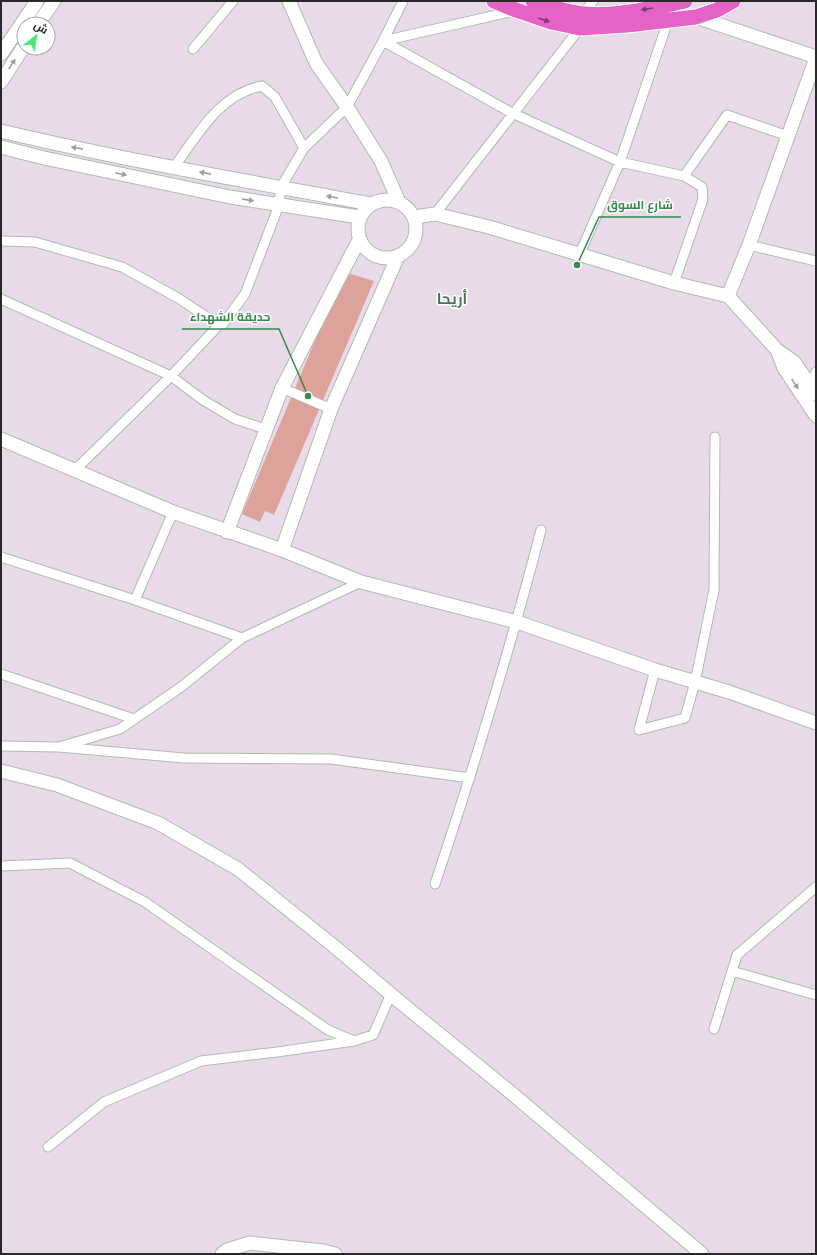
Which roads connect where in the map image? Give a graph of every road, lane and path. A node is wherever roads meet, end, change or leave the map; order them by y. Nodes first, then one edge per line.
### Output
1 (37, 1) edge
2 (54, 1) edge
3 (233, 1) edge
4 (289, 1) edge
5 (403, 1) edge
6 (494, 1) edge
7 (533, 1) edge
8 (593, 1) edge
9 (685, 1) edge
10 (733, 1) edge
11 (516, 10) junction
12 (44, 16) edge
13 (696, 17) junction
14 (582, 21) junction
15 (668, 21) junction
16 (383, 41) junction
17 (193, 49) dead end
18 (1, 54) edge
19 (18, 56) edge
20 (816, 58) edge
21 (1, 82) edge
22 (347, 107) junction
23 (512, 113) junction
24 (1, 131) edge
25 (788, 136) junction
26 (1, 147) edge
27 (304, 148) junction
28 (620, 162) junction
29 (174, 167) junction
30 (684, 176) junction
31 (281, 187) junction
32 (399, 202) junction
33 (371, 204) junction
34 (280, 205) junction
35 (435, 214) junction
36 (360, 217) junction
37 (414, 217) junction
38 (359, 240) junction
39 (1, 241) edge
40 (749, 245) junction
41 (580, 253) junction
42 (398, 256) junction
43 (816, 262) edge
44 (674, 283) junction
45 (728, 296) junction
46 (1, 299) edge
47 (219, 325) junction
48 (777, 350) junction
49 (816, 372) edge
50 (171, 376) junction
51 (282, 388) junction
52 (813, 390) edge
53 (331, 408) junction
54 (816, 416) edge
55 (265, 429) junction
56 (715, 437) dead end
57 (1, 439) edge
58 (74, 471) junction
59 (174, 512) junction
60 (541, 530) dead end
61 (228, 532) junction
62 (282, 550) junction
63 (1, 557) edge
64 (361, 582) junction
65 (135, 600) junction
66 (517, 622) junction
67 (242, 638) junction
68 (656, 670) junction
69 (1, 674) edge
70 (695, 682) junction
71 (134, 720) junction
72 (816, 723) edge
73 (1, 746) edge
74 (59, 747) junction
75 (1, 771) edge
76 (470, 778) junction
77 (1, 866) edge
78 (435, 884) dead end
79 (816, 887) edge
80 (732, 971) junction
81 (391, 994) junction
82 (816, 995) edge
83 (714, 1029) dead end
84 (354, 1041) junction
85 (48, 1147) dead end
86 (222, 1254) edge
87 (335, 1254) edge
88 (702, 1254) edge

1 - 18 main road
2 - 12 main road
3 - 17 street
4 - 22 main road
5 - 16 street
6 - 11 main road
7 - 14 main road
8 - 14 street
9 -> 14 main road
10 - 13 main road
11 -> 14 main road
11 - 16 street
13 - 15 main road
13 - 20 main road
14 - 15 main road
14 - 23 street
15 - 28 street
16 - 22 street
16 - 23 street
21 -> 19 main road
20 - 25 main road
22 - 27 street
22 - 32 main road
23 - 28 street
23 - 35 street
29 -> 24 main road
25 - 30 street
25 - 40 main road
26 -> 34 main road
27 - 29 street
27 - 31 street
28 - 30 street
28 - 41 street
31 -> 29 main road
30 - 44 street
33 -> 31 main road
31 - 34 street
32 - 33 main road
32 - 37 main road
33 - 36 main road
34 - 36 main road
34 - 47 street
35 - 37 main road
35 - 41 main road
36 - 38 main road
37 - 42 main road
38 - 42 main road
38 - 51 main road
39 - 47 street
40 - 43 street
40 - 45 main road
41 - 44 main road
42 - 53 main road
44 - 45 main road
45 - 48 main road
46 - 50 street
47 - 50 street
48 - 52 main road
48 -> 54 main road
49 - 52 street
50 - 55 street
50 - 58 street
51 - 53 street
51 - 55 main road
53 - 62 main road
55 - 61 main road
56 - 70 street
57 - 58 main road
58 - 59 main road
59 - 61 main road
59 - 65 street
60 - 66 street
61 - 62 main road
62 - 64 main road
63 - 65 street
64 - 66 main road
64 - 67 street
65 - 67 street
66 - 68 main road
66 - 76 street
67 - 71 street
68 - 70 main road
68 - 70 street
69 - 71 street
70 - 72 main road
71 - 74 street
73 - 74 street
74 - 76 street
75 - 81 main road
76 - 78 street
77 - 84 street
79 - 80 street
80 - 82 street
80 - 83 street
81 - 84 street
81 - 88 main road
84 - 85 street
86 - 87 main road

